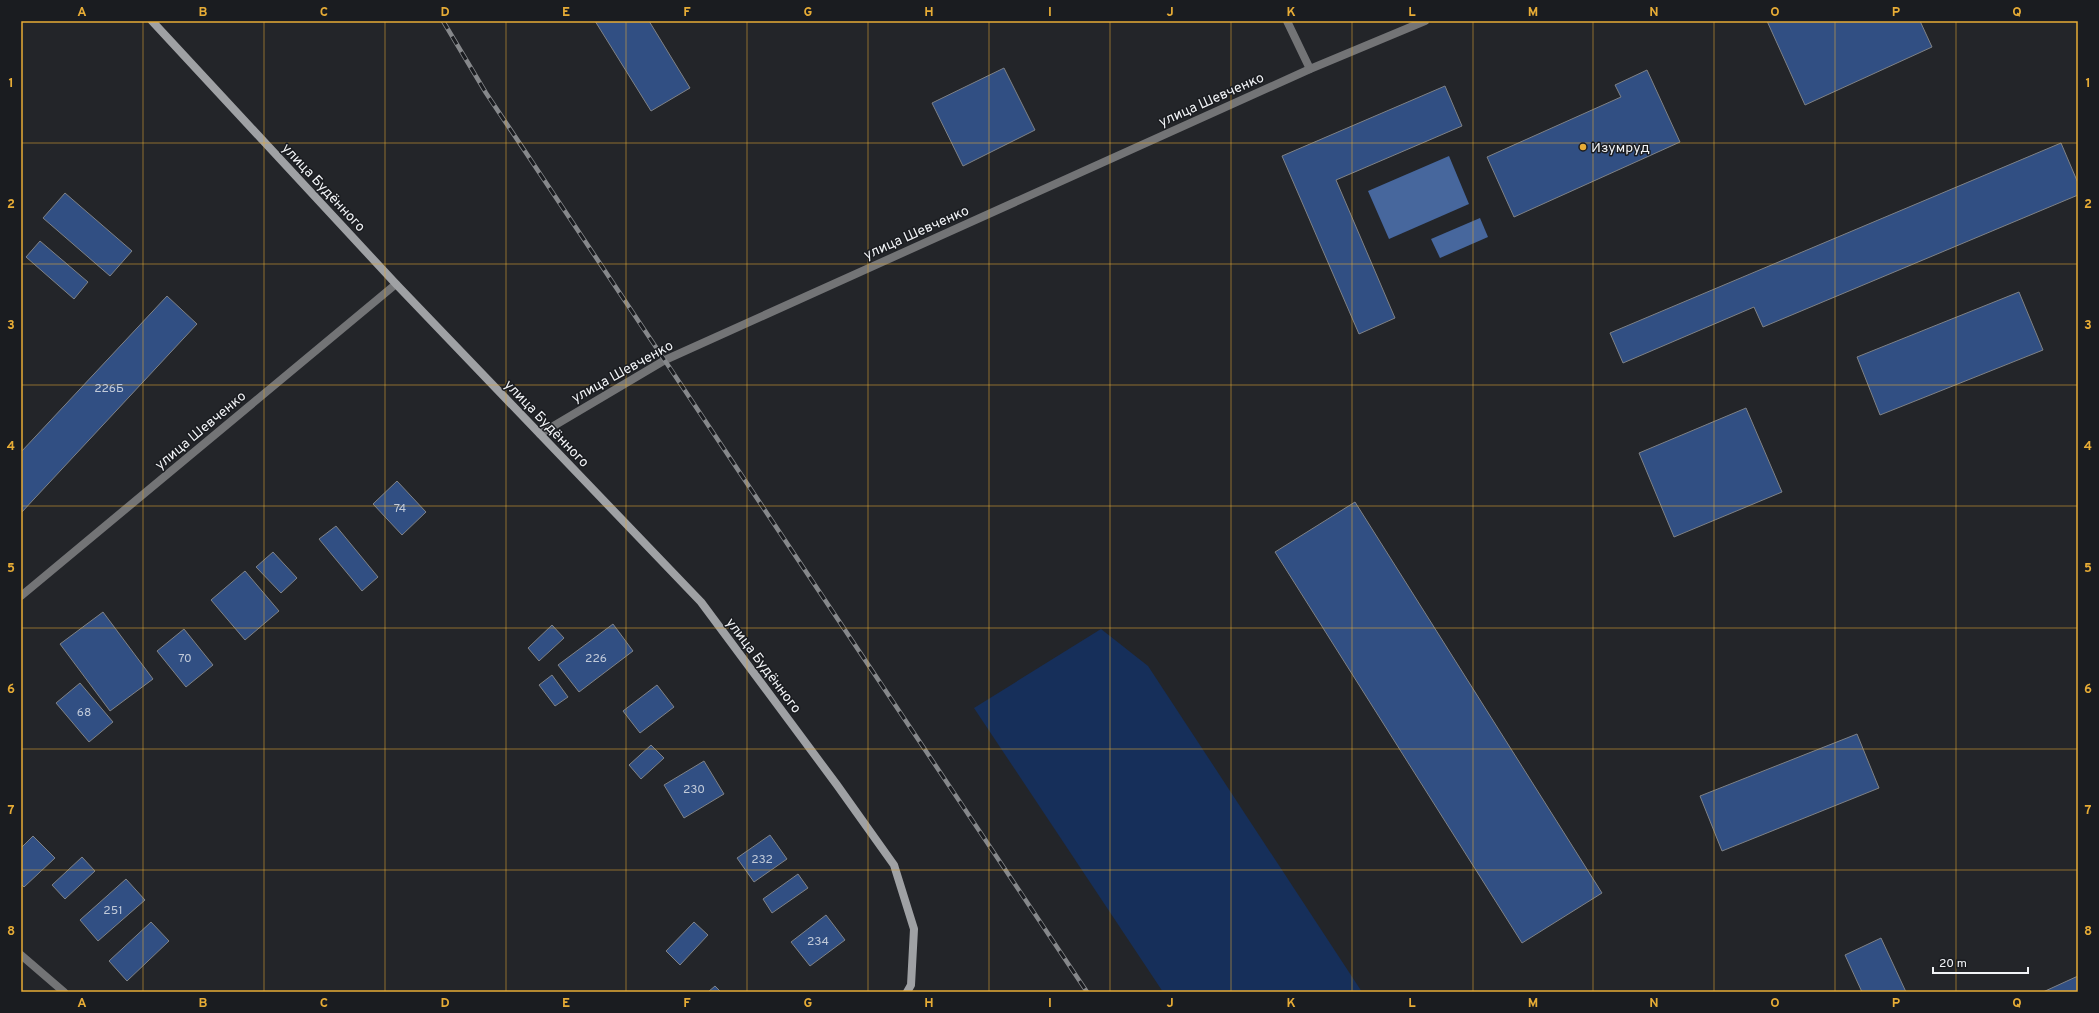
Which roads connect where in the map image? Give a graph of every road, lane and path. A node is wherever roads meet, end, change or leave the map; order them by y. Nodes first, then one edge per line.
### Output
1 (152, 21) edge
2 (1287, 21) edge
3 (1425, 21) edge
4 (1310, 69) junction
5 (396, 284) junction
6 (540, 434) junction
7 (21, 596) edge
8 (21, 955) edge
9 (64, 992) edge
10 (907, 992) edge

1 - 5 street, улица Будённого
2 - 4 street
3 - 4 street, улица Шевченко
4 - 6 street, улица Шевченко
5 - 6 street, улица Будённого
5 - 7 street, улица Шевченко
6 - 10 street, улица Будённого
8 - 9 street

